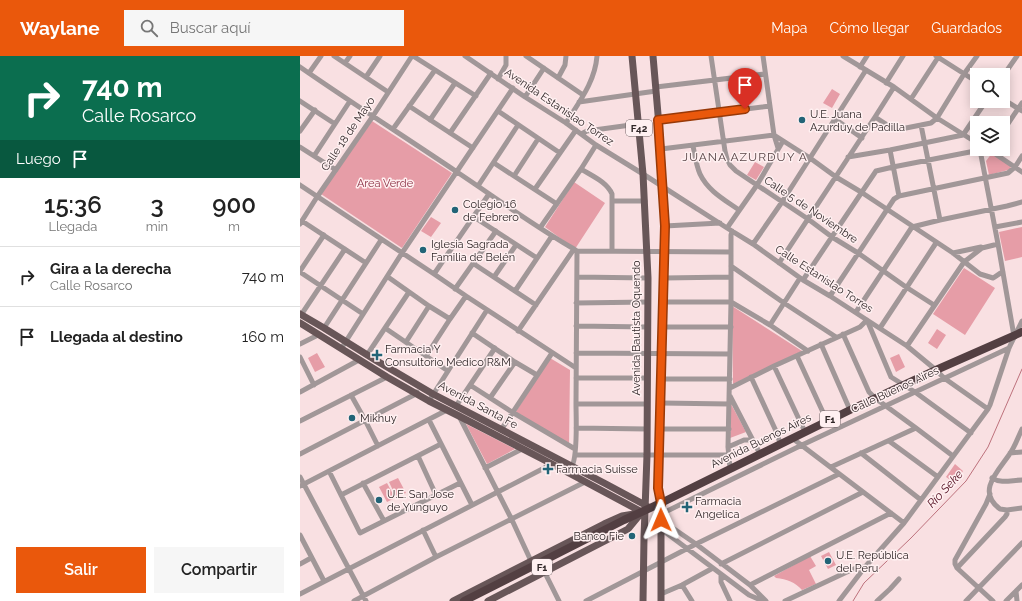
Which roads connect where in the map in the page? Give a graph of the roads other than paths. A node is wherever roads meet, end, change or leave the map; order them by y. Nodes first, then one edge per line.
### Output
1 (321, 56) edge
2 (334, 56) edge
3 (350, 56) edge
4 (380, 56) edge
5 (413, 56) edge
6 (465, 56) edge
7 (506, 56) edge
8 (526, 56) edge
9 (566, 56) edge
10 (597, 56) edge
11 (632, 56) edge
12 (653, 56) edge
13 (711, 56) edge
14 (763, 56) edge
15 (843, 56) edge
16 (867, 56) edge
17 (903, 56) edge
18 (938, 56) edge
19 (977, 56) edge
20 (1017, 56) edge
21 (473, 58) edge
22 (345, 63) junction
23 (300, 67) edge
24 (860, 67) junction
25 (544, 68) junction
26 (1009, 68) edge
27 (435, 70) junction
28 (866, 70) junction
29 (309, 73) junction
30 (491, 73) junction
31 (765, 74) junction
32 (964, 74) junction
33 (366, 77) junction
34 (498, 78) junction
35 (558, 78) junction
36 (970, 78) edge
37 (715, 81) junction
38 (455, 83) junction
39 (886, 83) junction
40 (513, 88) junction
41 (894, 88) junction
42 (656, 89) junction
43 (388, 92) junction
44 (583, 95) junction
45 (636, 95) junction
46 (476, 96) junction
47 (525, 97) junction
48 (911, 99) junction
49 (300, 101) edge
50 (350, 101) junction
51 (579, 102) junction
52 (1022, 103) edge
53 (1010, 104) edge
54 (409, 106) junction
55 (770, 106) junction
56 (981, 108) edge
57 (315, 110) junction
58 (1020, 110) edge
59 (498, 111) junction
60 (720, 112) junction
61 (372, 116) junction
62 (875, 117) junction
63 (937, 118) junction
64 (834, 119) junction
65 (430, 120) junction
66 (658, 120) junction
67 (1010, 122) edge
68 (566, 123) junction
69 (335, 124) junction
70 (638, 124) junction
71 (518, 125) junction
72 (922, 125) junction
73 (393, 129) junction
74 (576, 130) junction
75 (300, 131) edge
76 (450, 133) junction
77 (581, 134) junction
78 (774, 135) junction
79 (963, 135) junction
80 (862, 138) junction
81 (538, 139) junction
82 (970, 139) edge
83 (783, 141) junction
84 (723, 142) junction
85 (925, 142) junction
86 (596, 145) junction
87 (693, 146) junction
88 (300, 147) edge
89 (473, 148) junction
90 (778, 148) junction
91 (661, 149) junction
92 (890, 150) junction
93 (970, 152) edge
94 (560, 153) junction
95 (314, 156) junction
96 (982, 156) edge
97 (1000, 156) edge
98 (1022, 156) edge
99 (848, 157) junction
100 (810, 158) junction
101 (928, 160) junction
102 (494, 163) junction
103 (893, 167) junction
104 (1015, 167) junction
105 (581, 169) junction
106 (336, 170) junction
107 (457, 172) junction
108 (1022, 172) edge
109 (643, 174) junction
110 (514, 176) junction
111 (836, 177) junction
112 (985, 178) junction
113 (300, 185) edge
114 (478, 186) junction
115 (757, 186) junction
116 (663, 188) junction
117 (535, 189) junction
118 (934, 189) junction
119 (861, 192) junction
120 (489, 194) junction
121 (899, 196) junction
122 (317, 197) junction
123 (613, 201) junction
124 (645, 201) junction
125 (782, 202) junction
126 (1022, 202) edge
127 (557, 204) junction
128 (991, 209) junction
129 (739, 210) junction
130 (887, 210) junction
131 (474, 216) junction
132 (808, 219) junction
133 (940, 220) junction
134 (301, 222) edge
135 (1022, 222) edge
136 (720, 223) junction
137 (665, 226) junction
138 (912, 227) junction
139 (540, 228) junction
140 (995, 228) junction
141 (729, 230) junction
142 (496, 231) junction
143 (324, 235) junction
144 (552, 236) junction
145 (832, 237) junction
146 (381, 240) junction
147 (936, 243) junction
148 (754, 244) junction
149 (998, 244) junction
150 (516, 245) junction
151 (982, 248) junction
152 (345, 249) junction
153 (576, 250) junction
154 (612, 251) junction
155 (646, 251) junction
156 (664, 251) junction
157 (731, 252) junction
158 (402, 253) junction
159 (858, 253) junction
160 (952, 254) junction
161 (537, 258) junction
162 (964, 262) junction
163 (366, 263) junction
164 (779, 263) junction
165 (474, 264) junction
166 (731, 266) junction
167 (883, 270) junction
168 (300, 272) edge
169 (1003, 272) junction
170 (434, 274) junction
171 (388, 277) junction
172 (494, 277) junction
173 (577, 277) junction
174 (731, 277) junction
175 (648, 278) junction
176 (664, 278) junction
177 (802, 279) junction
178 (320, 286) junction
179 (906, 287) junction
180 (455, 289) junction
181 (515, 291) junction
182 (409, 292) junction
183 (466, 296) junction
184 (830, 296) junction
185 (342, 299) junction
186 (648, 302) junction
187 (664, 302) junction
188 (731, 302) junction
189 (576, 303) junction
190 (784, 303) junction
191 (536, 305) junction
192 (934, 305) junction
193 (429, 306) junction
194 (487, 310) junction
195 (856, 312) junction
196 (300, 314) edge
197 (363, 314) junction
198 (450, 319) junction
199 (867, 320) junction
200 (1022, 321) edge
201 (300, 323) edge
202 (770, 325) junction
203 (576, 326) junction
204 (663, 326) junction
205 (648, 327) junction
206 (731, 327) junction
207 (324, 328) junction
208 (385, 328) junction
209 (880, 328) junction
210 (518, 331) junction
211 (472, 333) junction
212 (843, 334) junction
213 (1018, 334) edge
214 (318, 335) junction
215 (836, 337) junction
216 (346, 342) junction
217 (406, 342) junction
218 (300, 344) edge
219 (821, 344) junction
220 (907, 346) junction
221 (495, 348) junction
222 (1009, 348) junction
223 (341, 349) junction
224 (808, 351) junction
225 (552, 353) junction
226 (576, 353) junction
227 (648, 353) junction
228 (662, 353) junction
229 (730, 354) junction
230 (367, 355) junction
231 (426, 356) junction
232 (797, 356) junction
233 (300, 357) edge
234 (359, 360) junction
235 (515, 362) junction
236 (774, 366) junction
237 (576, 368) junction
238 (936, 370) junction
239 (448, 371) junction
240 (537, 375) junction
241 (387, 377) junction
242 (751, 377) junction
243 (576, 378) junction
244 (647, 378) junction
245 (944, 378) junction
246 (661, 379) junction
247 (730, 379) junction
248 (314, 385) junction
249 (470, 385) junction
250 (904, 385) junction
251 (421, 387) junction
252 (730, 388) junction
253 (300, 392) edge
254 (915, 392) junction
255 (416, 394) junction
256 (434, 394) junction
257 (729, 394) junction
258 (351, 395) junction
259 (490, 398) junction
260 (874, 398) junction
261 (429, 401) junction
262 (661, 403) junction
263 (576, 404) junction
264 (647, 404) junction
265 (729, 404) junction
266 (456, 406) junction
267 (885, 406) junction
268 (988, 409) junction
269 (447, 410) junction
270 (850, 410) junction
271 (512, 412) junction
272 (459, 416) junction
273 (301, 419) edge
274 (366, 420) junction
275 (429, 420) junction
276 (827, 421) junction
277 (576, 428) junction
278 (660, 428) junction
279 (916, 428) junction
280 (647, 429) junction
281 (729, 429) junction
282 (1022, 429) edge
283 (501, 430) junction
284 (804, 432) junction
285 (971, 433) junction
286 (792, 438) junction
287 (752, 440) junction
288 (889, 441) junction
289 (441, 444) junction
290 (780, 444) junction
291 (802, 445) junction
292 (378, 446) junction
293 (728, 447) junction
294 (522, 449) junction
295 (575, 449) junction
296 (1022, 452) edge
297 (861, 453) junction
298 (300, 454) edge
299 (760, 454) junction
300 (1010, 454) junction
301 (575, 455) junction
302 (647, 455) junction
303 (659, 455) junction
304 (728, 455) junction
305 (418, 456) junction
306 (953, 456) junction
307 (552, 464) junction
308 (572, 466) junction
309 (831, 467) junction
310 (486, 468) junction
311 (730, 468) junction
312 (329, 472) junction
313 (838, 474) junction
314 (300, 477) edge
315 (938, 477) junction
316 (992, 478) junction
317 (1022, 480) edge
318 (585, 482) junction
319 (363, 483) junction
320 (460, 483) junction
321 (302, 485) edge
322 (498, 492) junction
323 (863, 492) junction
324 (990, 494) junction
325 (341, 495) junction
326 (436, 495) junction
327 (921, 500) junction
328 (661, 503) junction
329 (472, 505) junction
330 (1022, 508) edge
331 (646, 509) junction
332 (1007, 510) junction
333 (891, 513) junction
334 (661, 517) junction
335 (512, 520) junction
336 (384, 521) junction
337 (904, 523) junction
338 (661, 529) junction
339 (423, 530) junction
340 (300, 535) edge
341 (696, 544) junction
342 (1021, 545) edge
343 (687, 549) junction
344 (311, 558) junction
345 (436, 558) junction
346 (531, 561) junction
347 (661, 563) junction
348 (300, 564) edge
349 (721, 564) junction
350 (865, 567) junction
351 (349, 568) junction
352 (714, 568) junction
353 (957, 568) junction
354 (544, 571) junction
355 (644, 571) junction
356 (721, 574) junction
357 (898, 579) dead end
358 (324, 581) junction
359 (682, 585) junction
360 (750, 585) junction
361 (1022, 585) edge
362 (978, 588) junction
363 (1016, 591) junction
364 (300, 594) edge
365 (661, 598) edge
366 (365, 599) edge
367 (729, 600) edge
368 (354, 601) edge
369 (453, 601) edge
370 (464, 601) edge
371 (474, 601) edge
372 (488, 601) edge
373 (559, 601) edge
374 (586, 601) edge
375 (643, 601) edge
376 (692, 601) edge
377 (722, 601) edge
378 (764, 601) edge
379 (785, 601) edge
380 (839, 601) edge
381 (877, 601) edge
382 (966, 601) edge
383 (993, 601) edge
384 (1006, 601) edge
385 (1017, 601) edge

1 - 29 street
2 - 22 street
3 - 22 street
4 - 33 street
5 - 27 street
5 - 43 street, Calle 18 de Mayo
6 - 21 street, Avenida Estanislao Torrez
7 - 34 street
8 - 25 street
9 - 35 street
10 - 44 street
11 - 45 main road, Avenida Bautista Oquendo / F42
12 - 42 main road, F42
13 - 37 street, Calle 5 de Noviembre
14 - 31 street
15 - 24 street
16 - 24 street
17 - 39 street
18 - 32 street
18 - 48 street
19 - 32 street
20 - 26 street
21 - 30 street, Avenida Estanislao Torrez
22 - 33 street
23 - 29 street
24 - 28 street
25 - 35 street
25 - 47 street
27 - 38 street
27 - 54 street
28 - 39 street
28 - 64 street
29 - 50 street
30 - 34 street, Avenida Estanislao Torrez
30 - 46 street
31 - 37 street
31 - 55 street
32 - 36 street
32 - 63 street
33 - 43 street
34 - 40 street, Avenida Estanislao Torrez
35 - 44 street
37 - 42 street
37 - 60 street, Calle 5 de Noviembre
38 - 46 street
38 - 65 street
39 - 41 street
40 - 47 street, Avenida Estanislao Torrez
40 - 59 street
41 - 48 street
41 - 62 street
42 - 45 street
42 - 66 main road, F42
43 - 61 street, Calle 18 de Mayo
44 - 51 street
45 - 51 street
45 - 70 main road, Avenida Bautista Oquendo / F42
46 - 76 street
47 - 68 street, Avenida Estanislao Torrez
48 - 63 street
49 - 57 street
50 - 61 street
50 - 69 street
51 - 68 street
52 - 58 street
53 - 58 street
54 - 65 street
54 - 73 street
55 - 60 street
55 - 78 street
56 - 79 street
57 - 69 street
57 - 75 street
58 - 67 street
59 - 71 street
59 - 89 street
60 - 66 street
60 - 84 street, Calle 5 de Noviembre
61 - 73 street
61 - 106 street, Calle 18 de Mayo
62 - 72 street
62 - 80 street
63 - 72 street
63 - 79 street
64 - 80 street
64 - 100 street
65 - 76 street
66 - 91 main road, F42
68 - 74 street, Avenida Estanislao Torrez
69 - 95 street
70 - 77 street
70 - 109 main road, Avenida Bautista Oquendo / F42
71 - 81 street
71 - 102 street
72 - 85 street
73 - 107 street
74 - 77 street, Avenida Estanislao Torrez
74 - 94 street
76 - 89 street
77 - 86 street, Avenida Estanislao Torrez
78 - 83 street
78 - 84 street
78 - 90 street
79 - 82 street
79 - 85 street
80 - 99 street
81 - 94 street
81 - 110 street
83 - 90 street
83 - 100 street
84 - 87 street
84 - 115 street, Calle 5 de Noviembre
85 - 92 street
85 - 101 street
86 - 105 street
86 - 109 street, Avenida Estanislao Torrez
87 - 91 street
87 - 129 street
88 - 95 street
89 - 107 street
90 - 115 street
91 - 116 main road, F42
92 - 99 street
92 - 103 street
93 - 101 street
94 - 117 street
95 - 106 street
96 - 112 street
97 - 104 street
98 - 104 street
99 - 111 street
100 - 111 street
100 - 125 street
101 - 103 street
101 - 118 street
102 - 110 street
102 - 114 street
103 - 119 street
103 - 121 street
104 - 108 street
104 - 112 street
105 - 123 street
105 - 127 street
106 - 122 street, Calle 18 de Mayo
107 - 114 street
107 - 158 street
109 - 116 street, Calle Estanislao Torres
109 - 124 main road, Avenida Bautista Oquendo / F42
110 - 117 street
111 - 119 street
111 - 132 street
112 - 118 street
112 - 128 street
113 - 122 street
114 - 120 street
115 - 125 street, Calle 5 de Noviembre
115 - 129 street
116 - 136 street, Calle Estanislao Torres
116 - 137 main road, F42
117 - 127 street
118 - 121 street
118 - 133 street
119 - 130 street
119 - 145 street
120 - 131 street
120 - 139 street
121 - 130 street
122 - 134 street, Calle 18 de Mayo
122 - 146 street
123 - 124 street
123 - 154 street
124 - 155 main road, Avenida Bautista Oquendo / F42
125 - 132 street, Calle 5 de Noviembre
125 - 148 street
126 - 128 street
127 - 139 street
128 - 133 street
128 - 140 street
129 - 141 street
130 - 138 street
130 - 159 street
131 - 142 street
131 - 170 street
132 - 145 street, Calle 5 de Noviembre
132 - 164 street
133 - 138 street
134 - 143 street
135 - 140 street
136 - 137 street
136 - 141 street, Calle Estanislao Torres
137 - 156 main road, F42
138 - 147 street
138 - 167 street
139 - 144 street
140 - 149 street
141 - 148 street, Calle Estanislao Torres
141 - 157 street
142 - 150 street
142 - 165 street
143 - 152 street
143 - 168 street
144 - 153 street
144 - 161 street
145 - 159 street, Calle 5 de Noviembre
145 - 177 street
146 - 158 street
146 - 163 street
147 - 160 street
147 - 179 street
148 - 164 street, Calle Estanislao Torres
149 - 151 street
149 - 169 street
150 - 161 street
150 - 172 street
151 - 160 street
151 - 162 street
152 - 163 street
152 - 178 street
153 - 154 street
153 - 173 street
153 - 191 street
154 - 155 street
155 - 156 street
155 - 175 main road, Avenida Bautista Oquendo / F42
156 - 157 street
156 - 176 main road, F42
157 - 166 street
158 - 170 street
158 - 171 street
159 - 167 street, Calle 5 de Noviembre
159 - 184 street
160 - 162 street
161 - 181 street
162 - 169 street
162 - 192 street
163 - 185 street
164 - 177 street, Calle Estanislao Torres
165 - 172 street
165 - 180 street
166 - 174 street
166 - 190 street
167 - 179 street, Calle 5 de Noviembre
167 - 195 street
168 - 178 street
169 - 213 street
170 - 180 street
171 - 182 street
171 - 197 street
172 - 181 street
173 - 175 street
173 - 189 street
174 - 176 street
174 - 188 street
175 - 186 main road, Avenida Bautista Oquendo / F42
176 - 187 main road, F42
177 - 184 street, Calle Estanislao Torres
177 - 190 street
178 - 185 street
178 - 196 street
179 - 192 street, Calle 5 de Noviembre
179 - 209 street
180 - 183 street
181 - 191 street
182 - 193 street
182 - 208 street
183 - 194 street
183 - 198 street
184 - 195 street, Calle Estanislao Torres
185 - 197 street
185 - 207 street
186 - 189 street
186 - 205 main road, Avenida Bautista Oquendo / F42
187 - 188 street
187 - 204 main road, F42
188 - 202 street
188 - 206 street
189 - 203 street
190 - 202 street
190 - 215 street
191 - 210 street
192 - 220 street
193 - 198 street
193 - 217 street
194 - 210 street
194 - 211 street
195 - 199 street, Calle Estanislao Torres
196 - 207 main road, Avenida Santa Fe
197 - 216 street
198 - 231 street
199 - 209 street, Calle Estanislao Torres
199 - 212 street
199 - 250 street
200 - 213 street
201 - 214 main road, Avenida Santa Fe
202 - 224 street
203 - 205 street
203 - 226 street
204 - 206 street
204 - 228 main road, F42
205 - 227 main road, Avenida Bautista Oquendo / F42
206 - 229 street
207 - 216 main road, Avenida Santa Fe
208 - 217 street
208 - 230 street
209 - 220 street, Calle Estanislao Torres
210 - 225 street
211 - 221 street
211 - 239 street
212 - 215 street
212 - 260 street
213 - 222 street
213 - 238 highway, Avenida Buenos Aires / F1
214 - 218 street
214 - 223 main road, Avenida Santa Fe
215 - 219 street
216 - 223 street
216 - 230 main road, Avenida Santa Fe
217 - 231 street
219 - 224 street
219 - 270 street
220 - 238 street, Calle Estanislao Torres
221 - 235 street
221 - 249 street
222 - 245 street, Calle Buenos Aires
222 - 268 street
223 - 234 main road, Avenida Santa Fe
224 - 232 street
225 - 237 street
225 - 240 street
226 - 227 street
226 - 237 street
227 - 228 street
227 - 244 main road, Avenida Bautista Oquendo / F42
228 - 229 street
228 - 246 main road, F42
229 - 247 street
230 - 251 main road, Avenida Santa Fe
231 - 239 street
232 - 236 street
232 - 276 street
233 - 248 street
234 - 241 main road, Avenida Santa Fe
234 - 248 street
235 - 240 street
235 - 259 street
236 - 242 street
236 - 284 street
237 - 243 street
238 - 245 street, Calle Estanislao Torres
238 - 250 highway, Avenida Buenos Aires / F1
239 - 256 street
240 - 271 street
241 - 255 main road, Avenida Santa Fe
241 - 258 street
242 - 252 street
242 - 290 street
243 - 244 street
243 - 263 street
244 - 264 main road, Avenida Bautista Oquendo / F42
245 - 254 street, Calle Buenos Aires
245 - 268 street, Calle Estanislao Torres
246 - 247 street
246 - 262 main road, F42
247 - 252 street
248 - 253 street
249 - 259 street
249 - 266 street
250 - 254 street
250 - 260 highway, Avenida Buenos Aires / F1
251 - 255 street
251 - 256 main road, Avenida Santa Fe
252 - 257 street
254 - 267 street, Calle Buenos Aires
254 - 285 street
255 - 261 main road, Avenida Santa Fe
255 - 274 street
256 - 261 street
256 - 266 main road, Avenida Santa Fe
257 - 265 street
257 - 287 street
258 - 273 street
258 - 274 street
259 - 271 street
260 - 267 street
260 - 270 highway, Avenida Buenos Aires / F1
261 - 269 main road, Avenida Santa Fe
262 - 265 street
262 - 278 main road, F42
263 - 264 street
263 - 277 street
264 - 280 main road, Avenida Bautista Oquendo / F42
265 - 281 street
266 - 283 main road, Avenida Santa Fe
267 - 279 street
267 - 291 street, Calle Buenos Aires
268 - 285 street
269 - 272 main road, Avenida Santa Fe
269 - 275 street
270 - 276 highway, Avenida Buenos Aires / F1
271 - 283 street
271 - 295 street
272 - 294 main road, Avenida Santa Fe
272 - 310 street
274 - 292 street
274 - 298 street
275 - 289 street
275 - 292 street
276 - 284 highway, Avenida Buenos Aires / F1
277 - 280 street
277 - 295 street
278 - 281 street
278 - 303 main road, F42
279 - 288 street
279 - 306 street
280 - 302 main road, Avenida Bautista Oquendo / F42
281 - 293 street
282 - 300 street
283 - 308 main road, Avenida Santa Fe
284 - 286 highway, Avenida Buenos Aires / F1
285 - 306 street
286 - 290 highway, Avenida Buenos Aires / F1
286 - 291 street
287 - 293 street
287 - 299 street
288 - 297 street
288 - 315 street
289 - 305 street
289 - 320 street
290 - 299 highway, Avenida Buenos Aires / F1
291 - 309 street
291 - 334 street, Calle Buenos Aires
292 - 312 street
293 - 304 street
294 - 307 main road, Avenida Santa Fe
294 - 310 street
295 - 301 street
296 - 300 street
297 - 309 street
297 - 327 street
299 - 311 highway, Avenida Buenos Aires / F1
300 - 316 street
301 - 302 street
301 - 308 street
302 - 303 street
302 - 331 main road, Avenida Bautista Oquendo / F42
303 - 304 street
303 - 328 main road, F42
304 - 311 street
305 - 319 street
305 - 326 street
306 - 315 street
307 - 318 main road, Avenida Santa Fe
307 - 322 street
308 - 331 main road, Avenida Santa Fe
309 - 313 street
310 - 322 street
311 - 328 highway, Avenida Buenos Aires / F1
312 - 321 street
312 - 325 street
313 - 323 street
313 - 341 street
314 - 321 street
315 - 327 street
316 - 317 street
316 - 324 street
318 - 331 main road, Avenida Santa Fe
318 - 335 street
319 - 325 street
319 - 336 street
320 - 326 street
320 - 329 street
321 - 351 street
322 - 329 street
322 - 335 street
323 - 333 street
323 - 349 street
324 - 332 street
324 - 353 street
325 - 336 street
326 - 336 street
327 - 337 street
328 - 331 highway, Avenida Buenos Aires / F1
328 - 334 main road, F42
329 - 339 street
330 - 332 street
331 - 346 main road, Avenida Buenos Aires / F1
331 - 354 main road, Avenida Buenos Aires
331 - 355 main road, Avenida Bautista Oquendo / F42
331 - 370 highway, Avenida Buenos Aires / F1
331 - 371 highway, Avenida Buenos Aires / F1
332 - 353 street
333 - 337 street
333 - 360 street
334 - 338 main road, F42
334 - 341 street
335 - 345 street
335 - 346 street
337 - 350 street
338 - 343 street
338 - 347 main road, F42
339 - 345 street
339 - 351 street
340 - 344 street
341 - 343 street
341 - 349 street
342 - 362 street
343 - 347 street
343 - 352 street
344 - 348 street
344 - 358 street
345 - 366 street
346 - 369 main road, Avenida Buenos Aires / F1
347 - 355 street
347 - 365 main road, F42
349 - 360 street
350 - 379 street
350 - 380 street
351 - 358 street
351 - 366 street
352 - 356 street
352 - 359 street
353 - 362 street
354 - 372 main road, Avenida Buenos Aires
354 - 373 street
355 - 374 street
355 - 375 main road, Avenida Bautista Oquendo / F42
356 - 367 street
356 - 378 street
357 - 381 street
358 - 364 street
359 - 365 street
359 - 376 street
360 - 378 street
361 - 363 street
362 - 382 street
362 - 383 street
363 - 384 street
363 - 385 street
366 - 368 street
367 - 377 street

